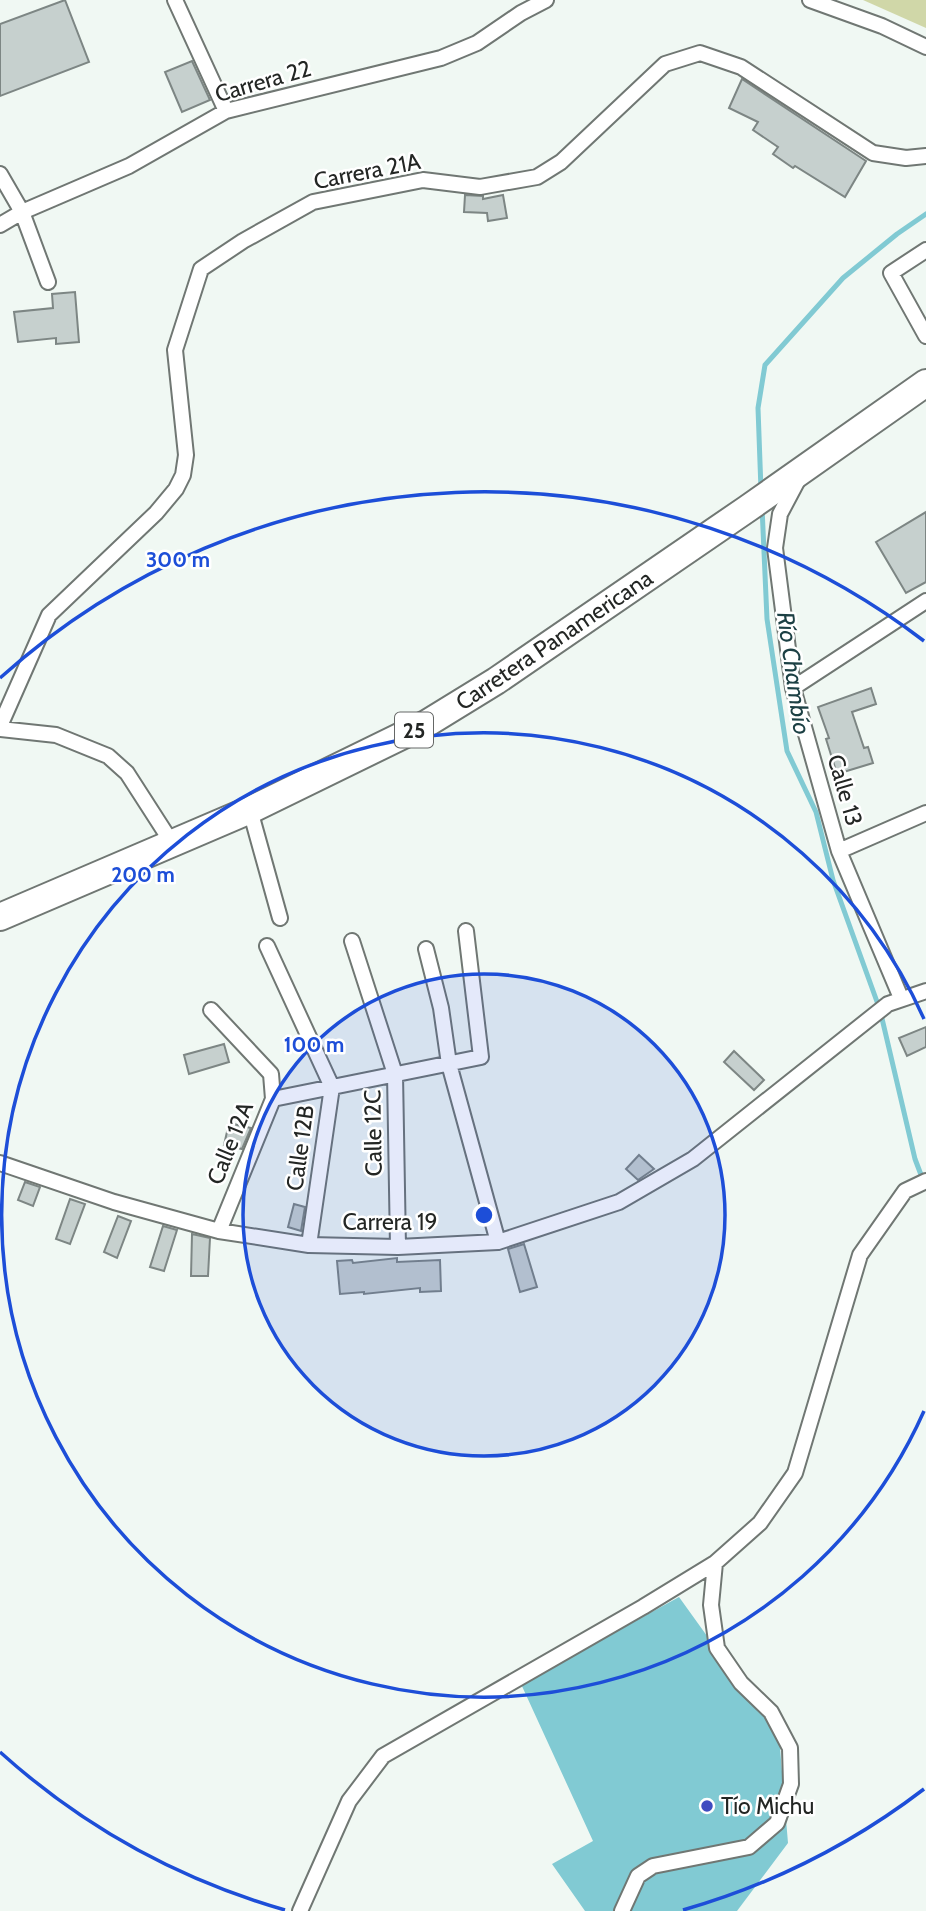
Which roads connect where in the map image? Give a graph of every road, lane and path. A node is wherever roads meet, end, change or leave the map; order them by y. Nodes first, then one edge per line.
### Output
1 (175, 0) edge
2 (545, 0) edge
3 (810, 0) edge
4 (926, 47) edge
5 (226, 111) junction
6 (926, 156) edge
7 (0, 174) edge
8 (22, 212) junction
9 (0, 225) edge
10 (926, 250) edge
11 (48, 282) dead end
12 (926, 336) edge
13 (926, 383) edge
14 (805, 467) junction
15 (926, 601) edge
16 (793, 688) junction
17 (0, 727) edge
18 (250, 810) junction
19 (926, 813) edge
20 (172, 843) junction
21 (839, 851) junction
22 (0, 916) edge
23 (280, 918) dead end
24 (466, 931) dead end
25 (352, 941) dead end
26 (267, 946) dead end
27 (426, 949) dead end
28 (926, 991) edge
29 (894, 1001) junction
30 (211, 1010) dead end
31 (449, 1063) junction
32 (395, 1074) junction
33 (332, 1087) junction
34 (273, 1099) junction
35 (0, 1163) edge
36 (926, 1181) edge
37 (219, 1231) junction
38 (498, 1242) junction
39 (309, 1245) junction
40 (398, 1247) junction
41 (715, 1563) junction
42 (300, 1911) edge
43 (622, 1911) edge

1 - 5 street
2 - 5 street, Carrera 22
3 - 4 street
5 - 8 street, Carrera 22
6 - 17 street, Carrera 21A
7 - 8 street
8 - 9 street, Carrera 22
8 - 11 street
10 - 12 street
13 - 14 highway, Carretera Panamericana / 25
14 - 16 street, Calle 13
14 - 18 highway, Carretera Panamericana / 25
15 - 16 street
16 - 21 street, Calle 13
17 - 20 street
18 - 20 highway, Carretera Panamericana / 25
18 - 23 street
19 - 21 street
20 - 22 highway, Carretera Panamericana / 25
21 - 29 street, Calle 13
24 - 31 street
25 - 32 street, Calle 12C
26 - 33 street, Calle 12B
27 - 31 street
28 - 29 street, Carrera 19
29 - 38 street, Carrera 19
30 - 34 street, Calle 12A
31 - 32 street
31 - 38 street
32 - 33 street
32 - 40 street, Calle 12C
33 - 34 street
33 - 39 street, Calle 12B
34 - 37 street, Calle 12A
35 - 37 street, Carrera 19
36 - 41 street
37 - 39 street, Carrera 19
38 - 40 street, Carrera 19
39 - 40 street, Carrera 19
41 - 42 street
41 - 43 street

